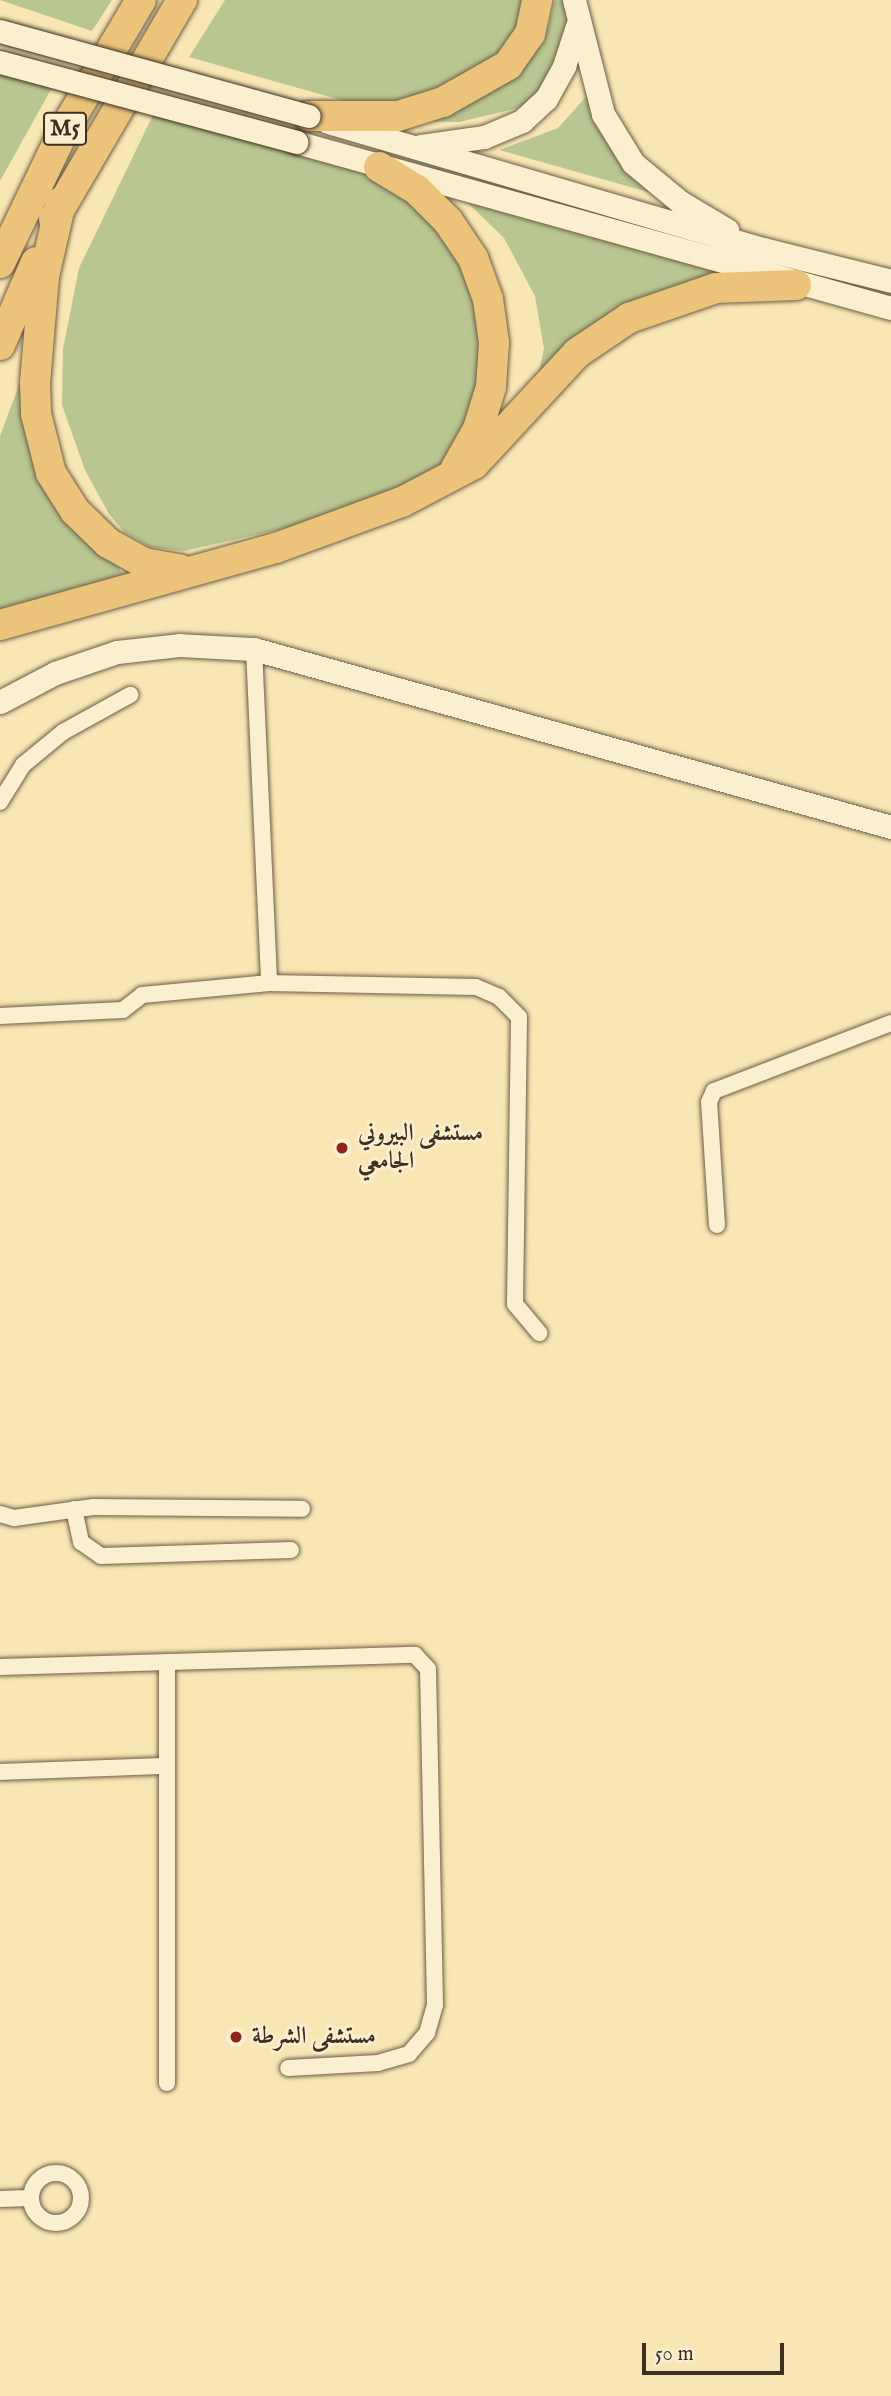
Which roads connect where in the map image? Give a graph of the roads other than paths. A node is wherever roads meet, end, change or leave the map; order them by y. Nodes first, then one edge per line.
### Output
1 (141, 0) edge
2 (182, 0) edge
3 (537, 0) edge
4 (574, 0) edge
5 (577, 26) junction
6 (0, 31) edge
7 (0, 62) edge
8 (302, 129) junction
9 (412, 148) junction
10 (379, 167) junction
11 (61, 202) junction
12 (763, 249) junction
13 (0, 263) edge
14 (891, 281) edge
15 (796, 285) junction
16 (891, 307) edge
17 (0, 345) edge
18 (442, 484) junction
19 (190, 570) junction
20 (0, 625) edge
21 (254, 649) junction
22 (130, 695) dead end
23 (0, 702) edge
24 (0, 802) edge
25 (891, 827) edge
26 (269, 983) junction
27 (0, 1016) edge
28 (891, 1023) edge
29 (717, 1225) dead end
30 (540, 1333) dead end
31 (74, 1509) junction
32 (302, 1509) dead end
33 (0, 1514) edge
34 (291, 1550) dead end
35 (167, 1662) junction
36 (0, 1667) edge
37 (167, 1766) junction
38 (0, 1772) edge
39 (288, 2068) dead end
40 (167, 2083) dead end
41 (30, 2198) dead end
42 (0, 2199) edge

1 - 13 highway, M5
2 - 11 highway, M5
3 - 8 highway
4 - 5 main road
5 - 9 main road
5 - 12 main road
6 - 8 main road, bridge
7 - 8 main road, bridge
8 - 9 main road
8 - 10 main road
9 - 12 main road
10 - 15 main road
10 - 18 highway
11 - 17 highway, M5
11 - 19 highway
12 - 14 main road
15 - 16 main road
15 - 18 highway
18 - 19 highway
19 - 20 highway
21 - 23 main road
21 - 25 main road
21 - 26 street
22 - 24 street
26 - 27 street
26 - 30 street
28 - 29 street
31 - 32 street
31 - 33 street
31 - 34 street
35 - 36 street
35 - 37 street
35 - 39 street
37 - 38 street
37 - 40 street
41 - 42 street

